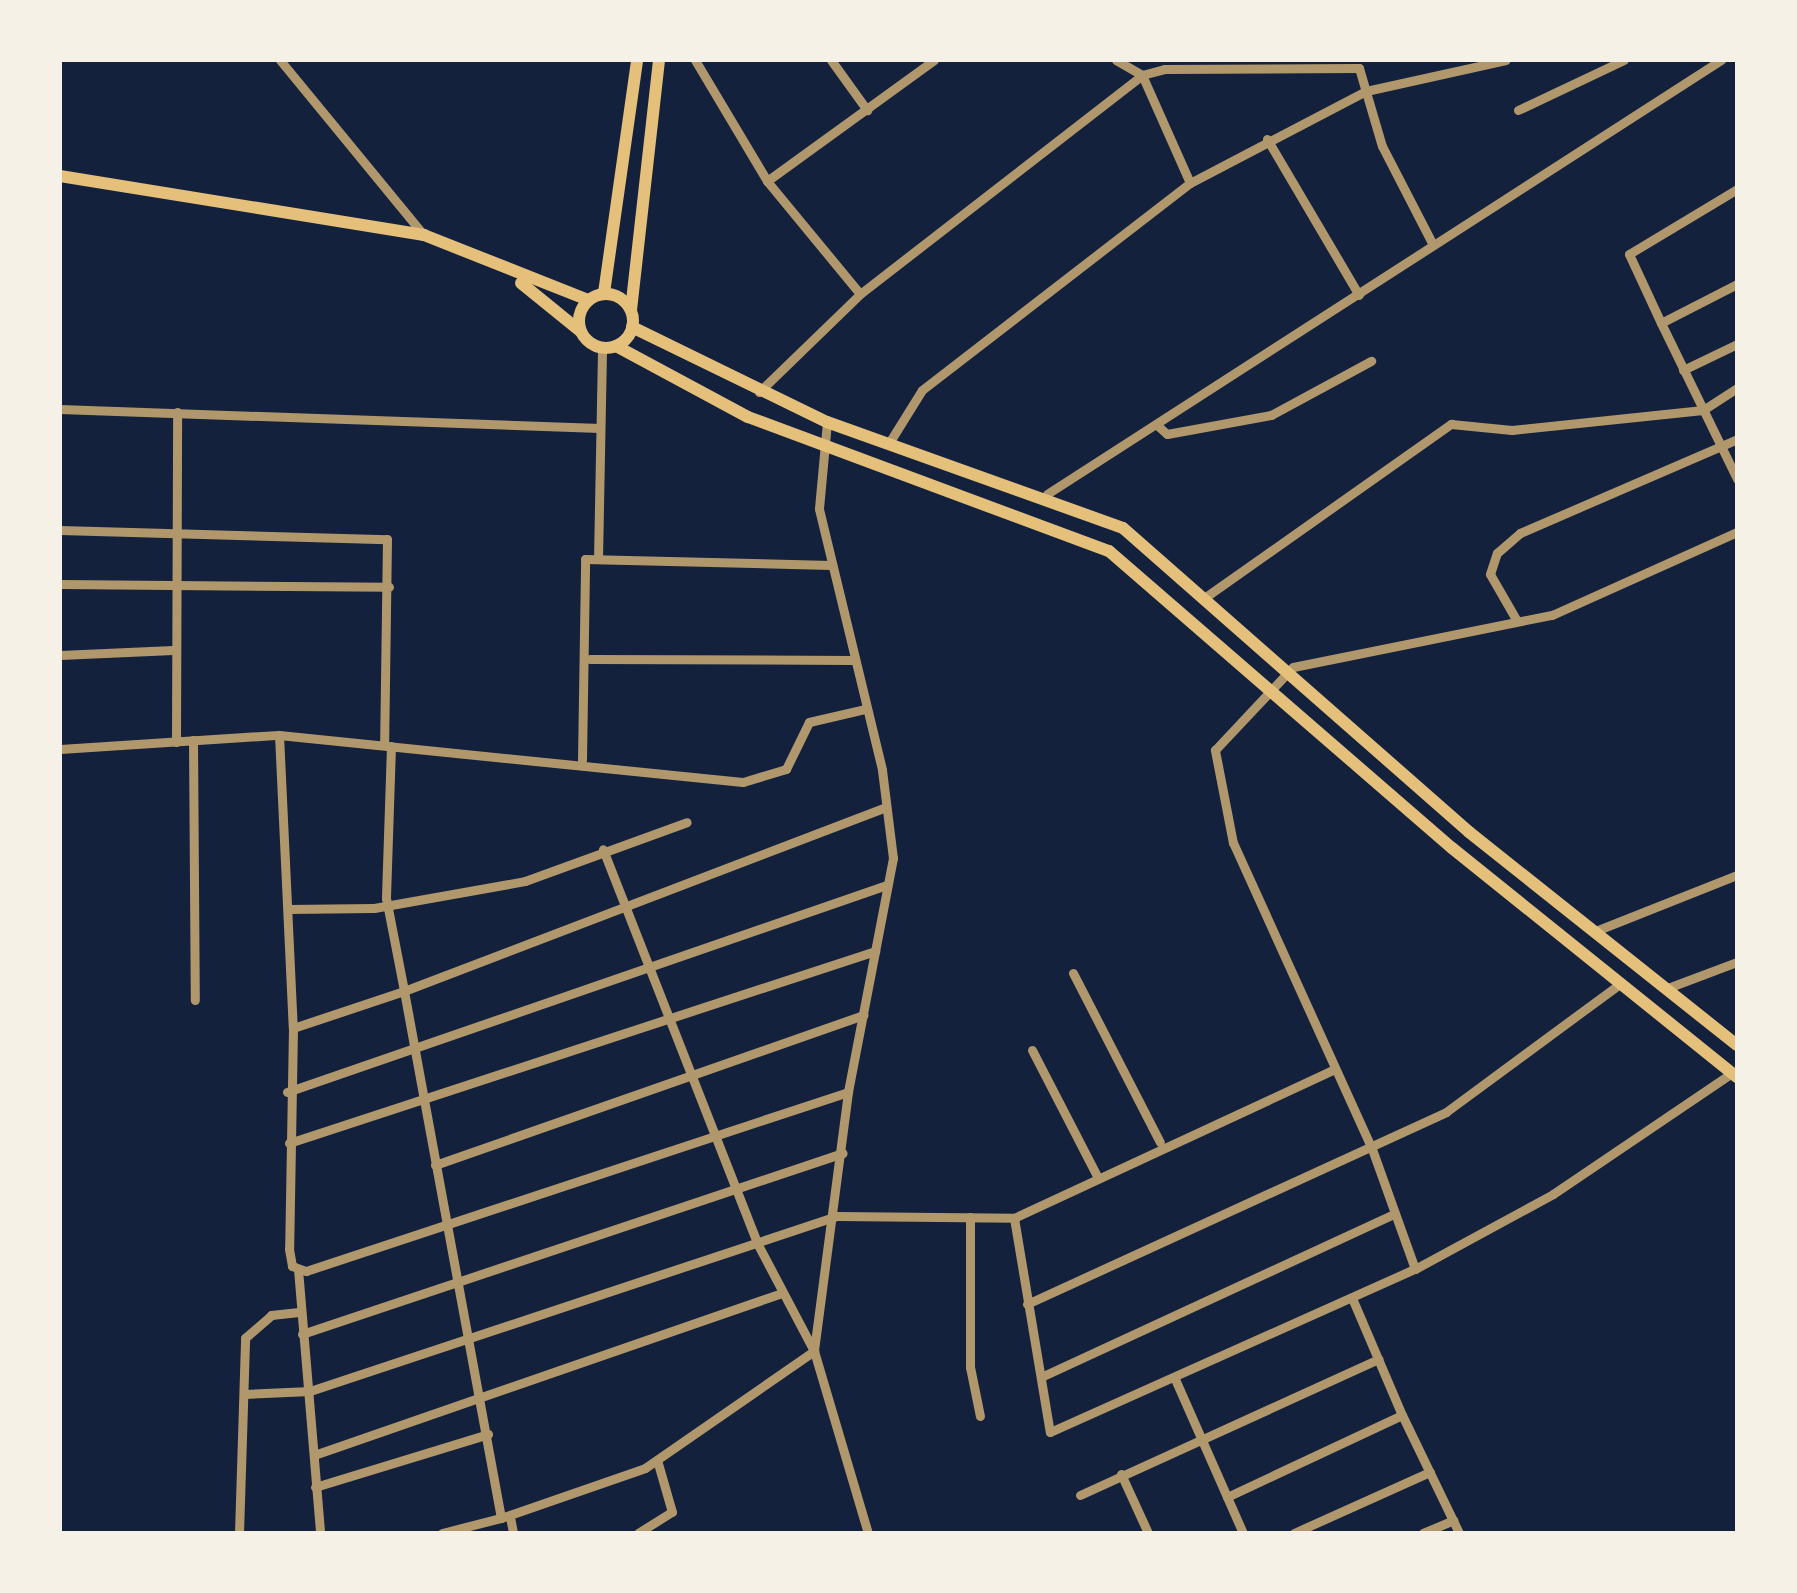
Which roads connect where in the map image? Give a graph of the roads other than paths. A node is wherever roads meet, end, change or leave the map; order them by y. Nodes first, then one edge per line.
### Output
1 (280, 60) edge
2 (637, 60) edge
3 (659, 60) edge
4 (695, 60) edge
5 (831, 60) edge
6 (934, 60) edge
7 (1116, 60) edge
8 (1506, 60) edge
9 (1624, 60) edge
10 (1721, 60) edge
11 (1142, 74) junction
12 (1366, 91) junction
13 (867, 110) junction
14 (1518, 110) dead end
15 (1266, 139) junction
16 (60, 176) edge
17 (767, 182) junction
18 (1190, 184) junction
19 (1737, 189) edge
20 (424, 235) junction
21 (1432, 244) junction
22 (512, 274) junction
23 (1737, 284) edge
24 (604, 293) junction
25 (860, 294) junction
26 (1359, 295) junction
27 (588, 300) junction
28 (631, 310) junction
29 (1661, 324) junction
30 (632, 327) junction
31 (580, 331) junction
32 (1737, 344) edge
33 (609, 347) junction
34 (1371, 362) dead end
35 (1684, 370) junction
36 (1737, 388) edge
37 (758, 393) junction
38 (60, 408) edge
39 (1703, 410) junction
40 (178, 412) junction
41 (827, 422) junction
42 (1158, 426) junction
43 (600, 428) junction
44 (1737, 438) edge
45 (890, 443) junction
46 (819, 444) junction
47 (1720, 444) junction
48 (1737, 479) edge
49 (1047, 494) junction
50 (60, 530) edge
51 (1737, 532) edge
52 (175, 535) junction
53 (598, 559) junction
54 (831, 565) junction
55 (60, 584) edge
56 (174, 586) junction
57 (389, 587) junction
58 (1207, 596) junction
59 (1517, 621) junction
60 (173, 650) junction
61 (60, 656) edge
62 (590, 659) junction
63 (853, 660) junction
64 (1284, 671) junction
65 (1267, 690) junction
66 (865, 709) junction
67 (279, 735) junction
68 (193, 740) junction
69 (176, 742) junction
70 (388, 744) junction
71 (60, 749) edge
72 (582, 760) junction
73 (886, 807) junction
74 (688, 822) dead end
75 (603, 849) junction
76 (1737, 875) edge
77 (884, 886) junction
78 (388, 905) junction
79 (624, 907) junction
80 (288, 909) junction
81 (1592, 932) junction
82 (875, 951) junction
83 (1737, 962) edge
84 (642, 964) junction
85 (1073, 972) dead end
86 (1618, 985) junction
87 (1666, 989) junction
88 (404, 991) junction
89 (195, 1000) dead end
90 (863, 1015) junction
91 (666, 1022) junction
92 (294, 1028) junction
93 (1737, 1044) edge
94 (412, 1050) junction
95 (1032, 1050) dead end
96 (1335, 1068) junction
97 (693, 1074) junction
98 (1734, 1075) edge
99 (286, 1092) junction
100 (848, 1092) junction
101 (422, 1106) junction
102 (718, 1140) junction
103 (1160, 1142) junction
104 (289, 1143) junction
105 (1372, 1149) junction
106 (843, 1153) junction
107 (435, 1166) junction
108 (1098, 1178) junction
109 (739, 1188) junction
110 (1394, 1214) junction
111 (837, 1216) junction
112 (970, 1218) junction
113 (1014, 1218) junction
114 (447, 1222) junction
115 (758, 1245) junction
116 (298, 1269) junction
117 (1415, 1269) junction
118 (459, 1287) junction
119 (780, 1294) junction
120 (1352, 1298) junction
121 (1028, 1304) junction
122 (298, 1312) junction
123 (302, 1334) junction
124 (470, 1341) junction
125 (814, 1351) junction
126 (1378, 1359) junction
127 (1041, 1376) junction
128 (1175, 1379) junction
129 (310, 1391) junction
130 (244, 1394) junction
131 (480, 1400) junction
132 (1402, 1415) junction
133 (980, 1416) dead end
134 (488, 1434) junction
135 (1202, 1438) junction
136 (317, 1454) junction
137 (657, 1460) junction
138 (1430, 1472) junction
139 (1121, 1474) junction
140 (315, 1487) junction
141 (1080, 1496) dead end
142 (1226, 1497) junction
143 (505, 1517) junction
144 (1452, 1520) junction
145 (240, 1533) edge
146 (320, 1533) edge
147 (442, 1533) edge
148 (514, 1533) edge
149 (638, 1533) edge
150 (868, 1533) edge
151 (1148, 1533) edge
152 (1244, 1533) edge
153 (1294, 1533) edge
154 (1423, 1533) edge
155 (1458, 1533) edge

1 - 20 street
2 - 24 main road
3 - 28 main road
4 - 17 street
5 - 13 street
6 - 13 street
7 - 11 street
8 - 12 street
9 - 14 street
10 - 21 street
11 - 12 street
11 - 18 street
11 - 25 street
12 - 15 street
12 - 21 street
13 - 17 street
15 - 18 street
15 - 26 street
16 - 20 main road
17 - 25 street
18 - 45 street
19 - 29 street
20 - 22 main road
21 - 26 street
22 - 27 main road
22 - 31 main road
23 - 29 street
24 - 27 main road
24 - 28 main road
25 - 37 street
26 - 42 street
27 - 31 main road
28 - 30 main road
29 - 35 street
30 - 33 main road
30 - 37 main road
31 - 33 main road
32 - 35 street
33 - 43 street
33 - 46 main road
34 - 42 street
35 - 39 street
36 - 39 street
37 - 41 main road
38 - 40 street
39 - 47 street
39 - 58 street
40 - 43 street
40 - 52 street
41 - 45 main road
41 - 46 street
42 - 49 street
43 - 53 street
44 - 47 street
45 - 49 main road
46 - 54 street
46 - 65 main road
47 - 48 street
47 - 59 street
49 - 58 main road
50 - 52 street
51 - 59 street
52 - 56 street
52 - 57 street
53 - 54 street
53 - 62 street
54 - 63 street
55 - 56 street
56 - 57 street
56 - 60 street
57 - 70 street
58 - 64 main road
59 - 64 street
60 - 61 street
60 - 69 street
62 - 63 street
62 - 72 street
63 - 66 street
64 - 65 street
64 - 81 main road
65 - 86 main road
65 - 96 street
66 - 72 street
66 - 73 street
67 - 68 street
67 - 70 street
67 - 80 street
68 - 69 street
68 - 89 street
69 - 71 street
70 - 72 street
70 - 78 street
73 - 77 street
73 - 79 street
74 - 75 street
75 - 78 street
75 - 79 street
76 - 81 street
77 - 82 street
77 - 84 street
78 - 80 street
78 - 88 street
79 - 84 street
79 - 88 street
80 - 92 street
81 - 87 main road
82 - 90 street
82 - 91 street
83 - 87 street
84 - 91 street
84 - 94 street
85 - 103 street
86 - 98 main road
86 - 105 street
87 - 93 main road
88 - 92 street
88 - 94 street
90 - 97 street
90 - 100 street
91 - 97 street
91 - 101 street
92 - 99 street
94 - 99 street
94 - 101 street
95 - 108 street
96 - 103 street
96 - 105 street
97 - 102 street
97 - 107 street
98 - 117 street
99 - 104 street
100 - 102 street
100 - 106 street
101 - 104 street
101 - 107 street
102 - 109 street
102 - 114 street
103 - 108 street
104 - 116 street
105 - 110 street
105 - 121 street
106 - 109 street
106 - 111 street
107 - 114 street
108 - 113 street
109 - 115 street
109 - 118 street
110 - 117 street
110 - 127 street
111 - 112 street
111 - 115 street
111 - 125 street
112 - 113 street
112 - 133 street
113 - 121 street
114 - 116 street
114 - 118 street
115 - 119 street
115 - 124 street
116 - 122 street
117 - 120 street
118 - 123 street
118 - 124 street
119 - 125 street
119 - 131 street
120 - 126 street
120 - 128 street
121 - 127 street
122 - 123 street
122 - 130 street
123 - 129 street
124 - 129 street
124 - 131 street
125 - 137 street
125 - 150 street
126 - 132 street
126 - 135 street
127 - 128 street
128 - 135 street
129 - 130 street
129 - 136 street
130 - 145 street
131 - 134 street
131 - 136 street
132 - 138 street
132 - 142 street
134 - 140 street
134 - 143 street
135 - 139 street
135 - 142 street
136 - 140 street
137 - 143 street
137 - 149 street
138 - 144 street
138 - 153 street
139 - 141 street
139 - 151 street
140 - 146 street
142 - 152 street
143 - 147 street
143 - 148 street
144 - 154 street
144 - 155 street

